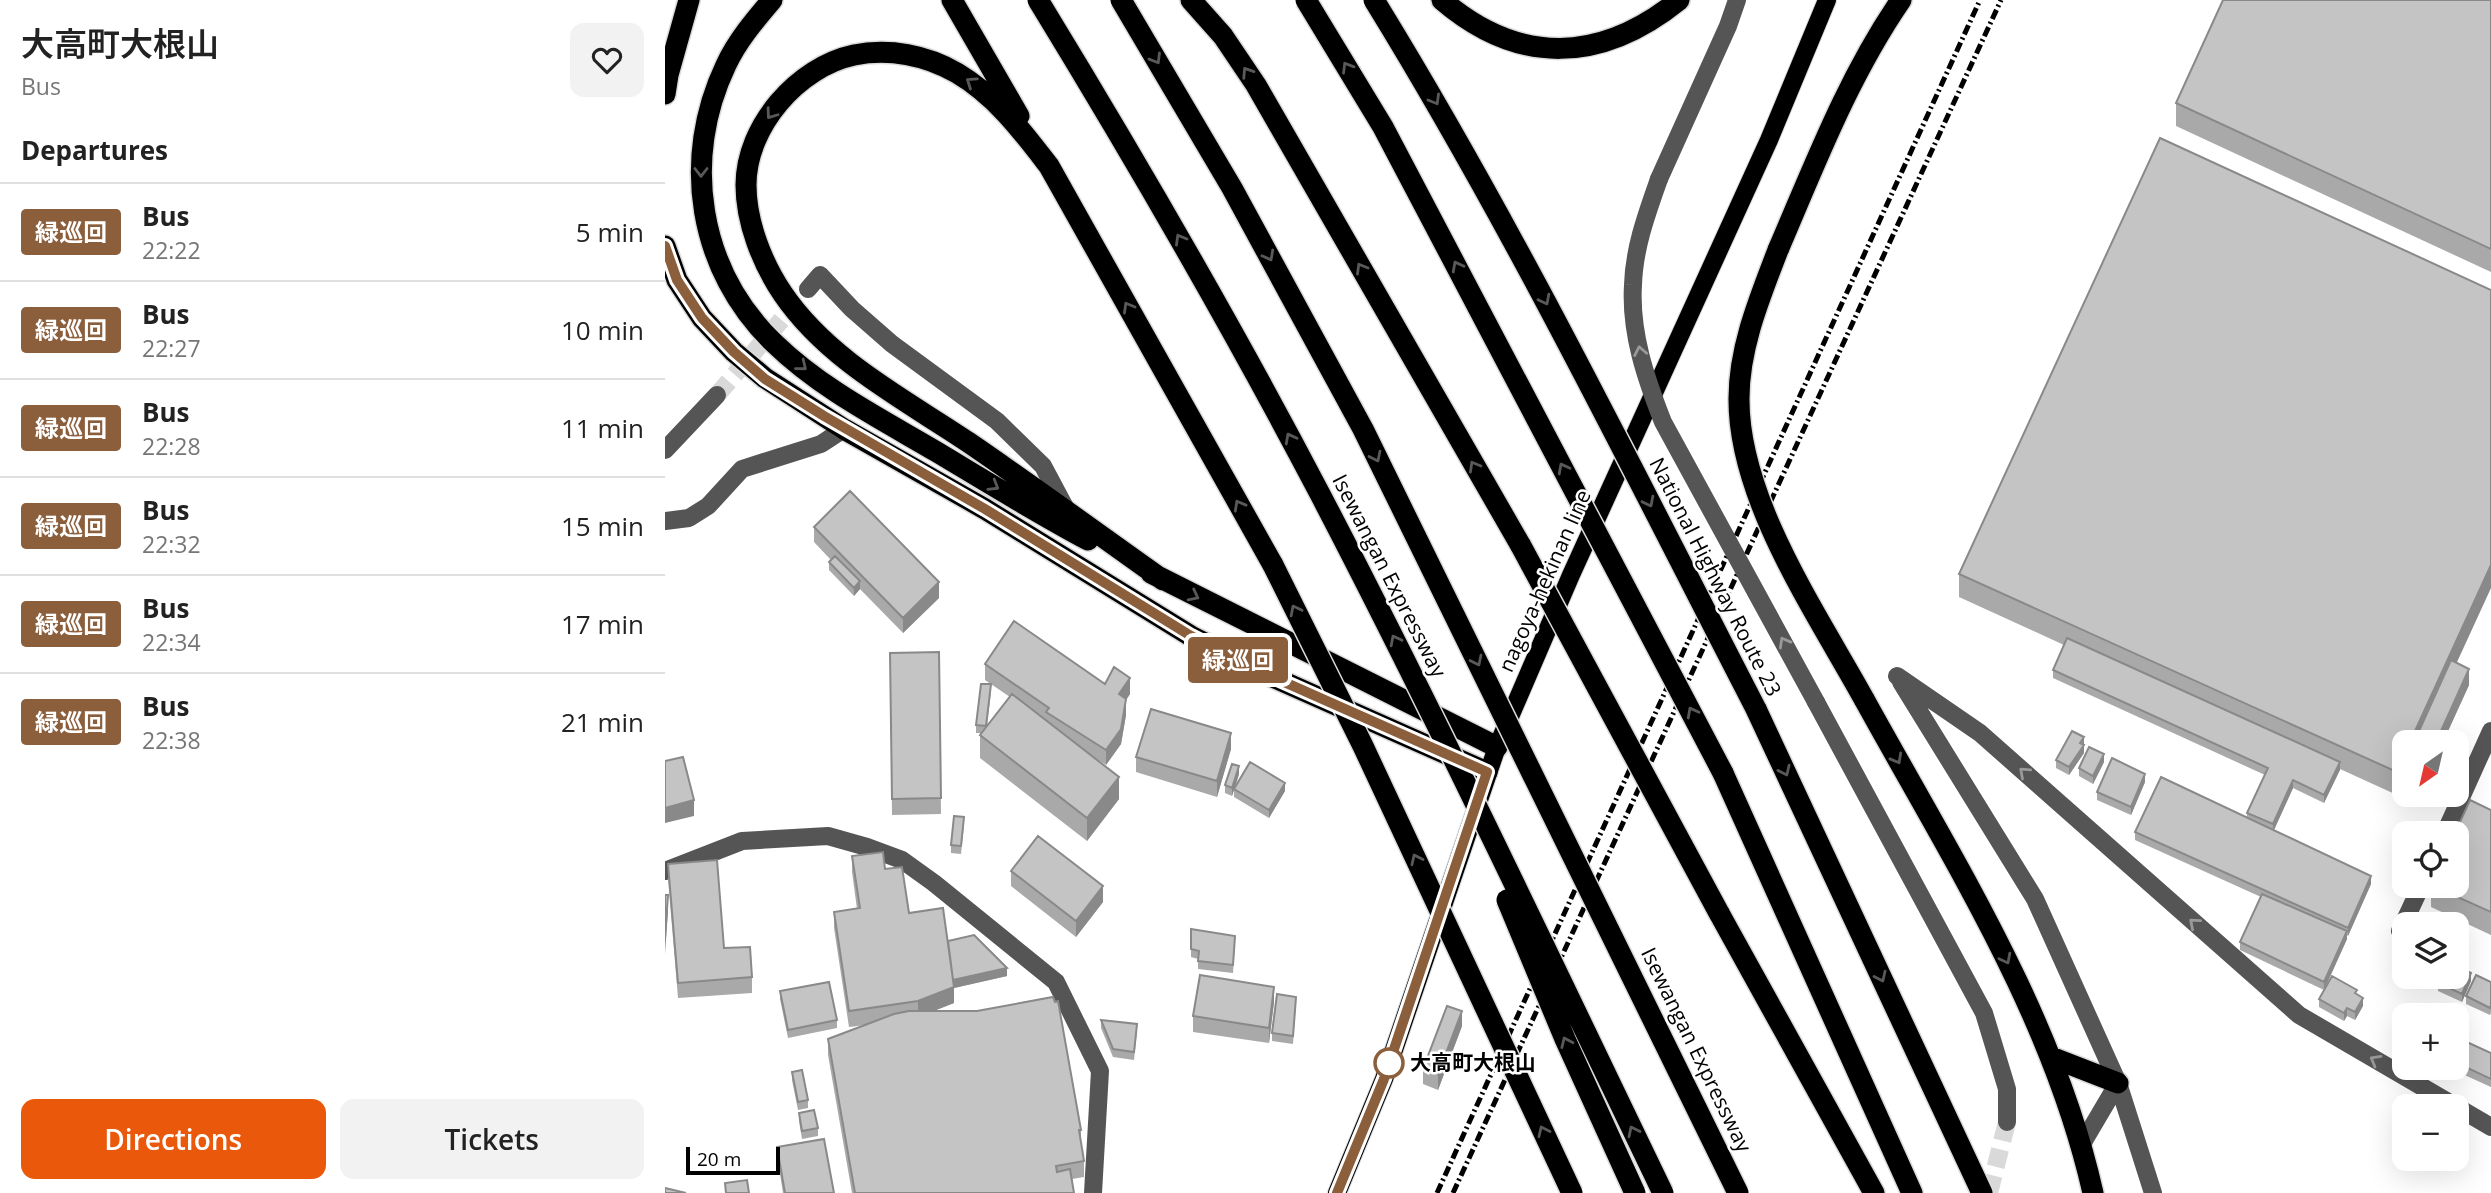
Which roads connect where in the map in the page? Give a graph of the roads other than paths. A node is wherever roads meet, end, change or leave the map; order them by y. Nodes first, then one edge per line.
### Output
1 (689, 0) edge
2 (772, 0) edge
3 (952, 0) edge
4 (1038, 0) edge
5 (1121, 0) edge
6 (1306, 0) edge
7 (1374, 0) edge
8 (1442, 0) edge
9 (1679, 0) edge
10 (1737, 0) edge
11 (1827, 0) edge
12 (1901, 0) edge
13 (1194, 2) edge
14 (665, 94) edge
15 (1049, 166) junction
16 (665, 246) edge
17 (814, 282) dead end
18 (717, 395) tunnel mouth
19 (844, 429) junction
20 (665, 450) edge
21 (1067, 511) junction
22 (665, 521) edge
23 (1163, 580) junction
24 (1419, 687) junction
25 (2491, 731) edge
26 (1497, 747) junction
27 (1487, 772) junction
28 (2450, 821) edge
29 (665, 871) edge
30 (2051, 1057) junction
31 (2118, 1083) junction
32 (2435, 1094) edge
33 (2469, 1113) edge
34 (2007, 1122) tunnel mouth
35 (2491, 1126) edge
36 (2082, 1144) junction
37 (1093, 1193) edge
38 (1337, 1193) edge
39 (1572, 1193) edge
40 (1635, 1193) edge
41 (1663, 1193) edge
42 (1741, 1193) edge
43 (1874, 1193) edge
44 (1912, 1193) edge
45 (1982, 1193) edge
46 (2093, 1193) edge
47 (2153, 1193) edge

1 - 14 highway
2 -> 23 highway
3 - 15 highway
24 -> 4 highway, Isewangan Expressway, bridge
5 -> 42 highway, Isewangan Expressway, bridge
44 -> 6 highway, bridge
7 -> 45 highway, National Highway Route 23, bridge
8 - 9 highway
34 -> 10 street, bridge
11 - 26 main road, nagoya-hekinan line
12 -> 30 highway, bridge
43 -> 13 highway, bridge
15 -> 21 highway
39 -> 15 highway, bridge
16 - 19 highway
17 - 21 street
18 - 20 street
19 - 22 street
19 - 27 highway
21 - 23 highway
23 -> 26 highway
40 -> 24 highway, bridge
41 -> 24 highway, Isewangan Expressway, bridge
25 - 28 street
26 - 27 main road, nagoya-hekinan line
27 - 38 main road, nagoya-hekinan line
29 - 37 street
30 - 31 highway
30 - 36 highway
32 -> 31 street
31 - 36 street
31 - 47 street
33 - 35 street
36 - 46 highway

